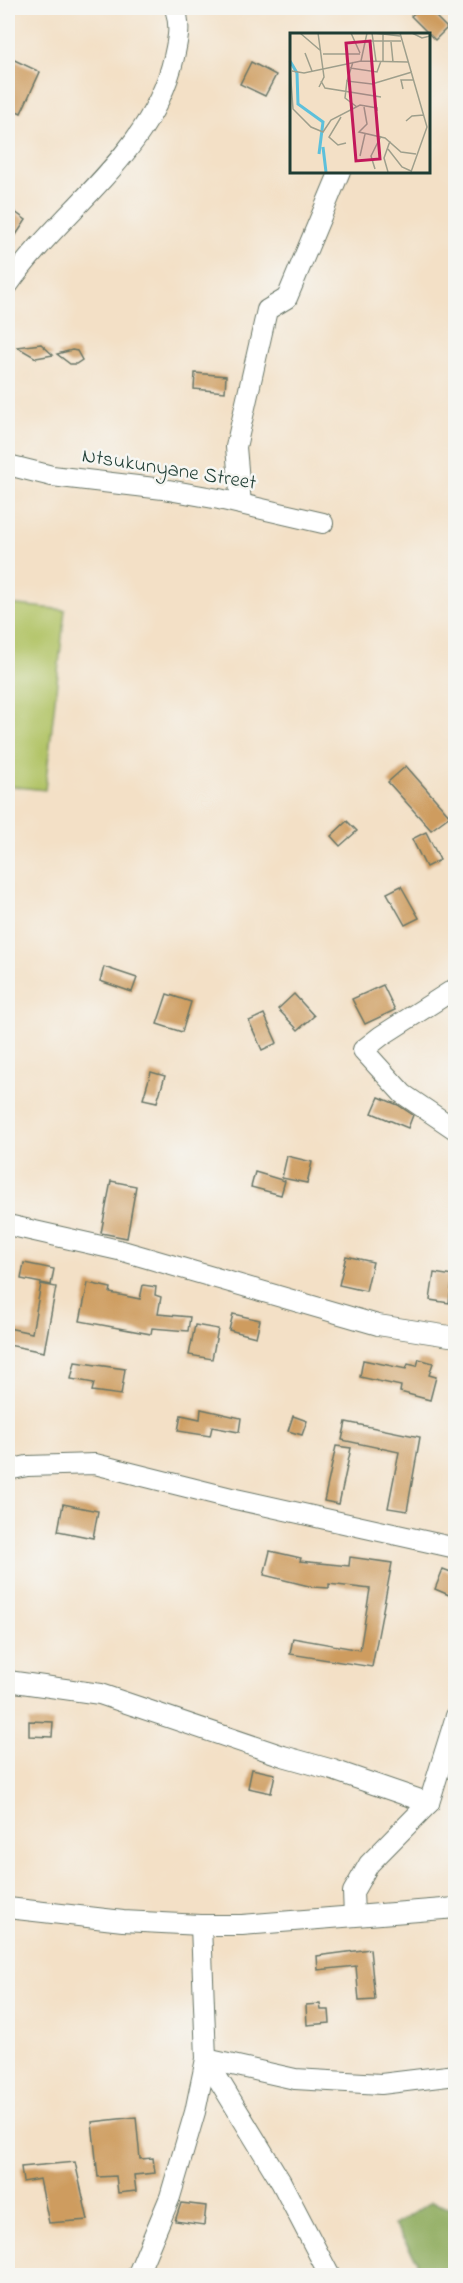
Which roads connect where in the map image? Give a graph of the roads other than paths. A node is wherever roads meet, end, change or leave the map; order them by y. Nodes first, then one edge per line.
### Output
1 (176, 8) edge
2 (340, 172) edge
3 (8, 285) edge
4 (8, 465) edge
5 (241, 504) junction
6 (323, 524) dead end
7 (456, 988) edge
8 (456, 1130) edge
9 (8, 1225) edge
10 (456, 1337) edge
11 (8, 1470) edge
12 (456, 1548) edge
13 (8, 1681) edge
14 (456, 1716) edge
15 (429, 1803) junction
16 (8, 1908) edge
17 (456, 1908) edge
18 (354, 1915) junction
19 (201, 1925) junction
20 (206, 2059) junction
21 (456, 2075) edge
22 (137, 2276) edge
23 (330, 2276) edge

1 - 3 street
2 - 5 street
4 - 5 street, Ntsukunyane Street
5 - 6 street, Ntsukunyane Street
7 - 8 street
9 - 10 street
11 - 12 street
13 - 15 street
14 - 15 street
15 - 18 street
16 - 19 street
17 - 18 street
18 - 19 street
19 - 20 street
20 - 21 street
20 - 22 street
20 - 23 street

